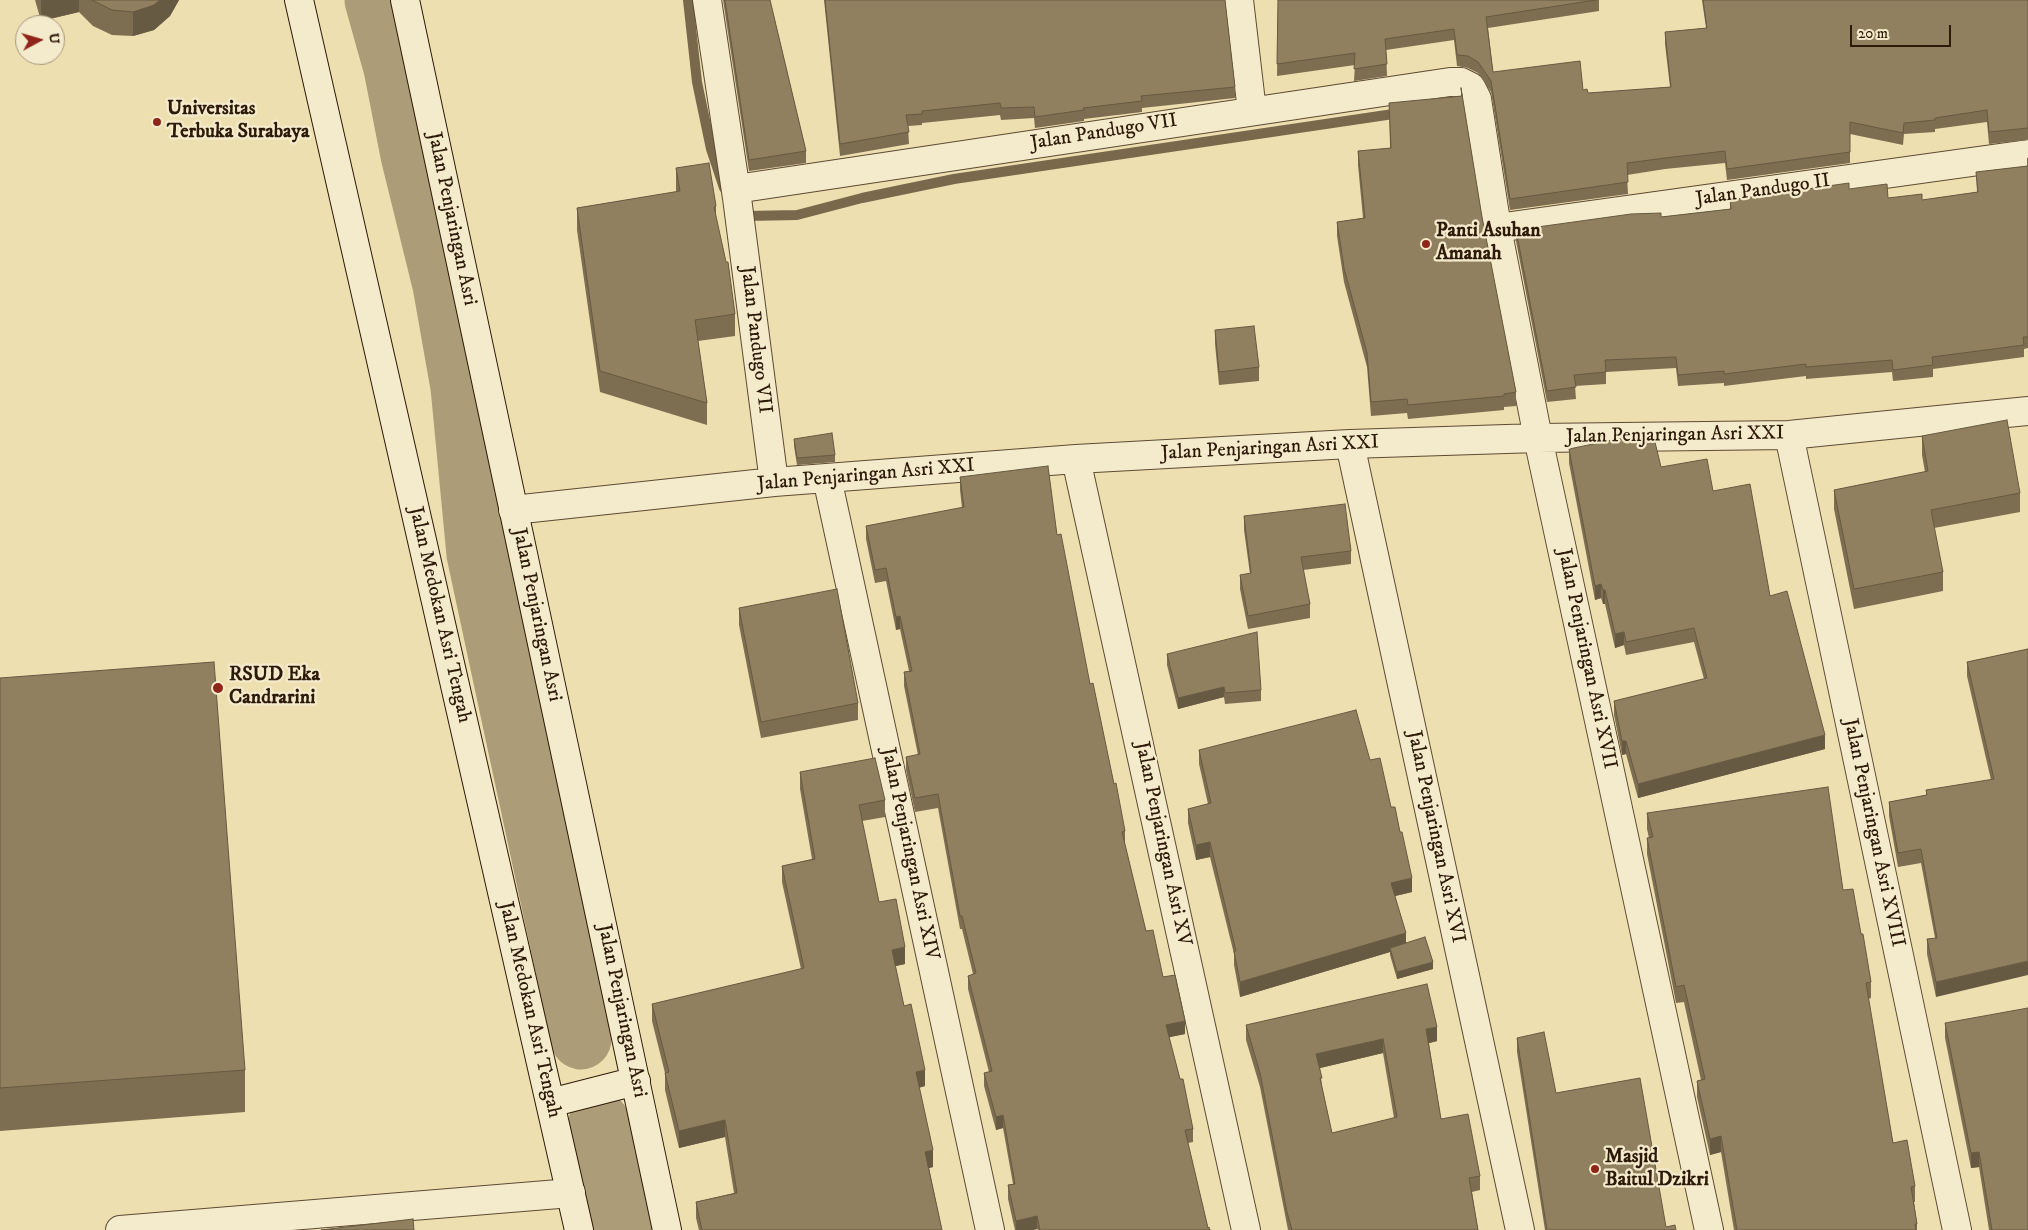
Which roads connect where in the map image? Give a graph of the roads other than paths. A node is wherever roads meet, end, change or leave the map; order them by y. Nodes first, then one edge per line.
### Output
1 (299, 0) edge
2 (404, 0) edge
3 (707, 0) edge
4 (1239, 0) edge
5 (1471, 87) joint
6 (1252, 111) junction
7 (2028, 154) edge
8 (738, 204) junction
9 (1497, 228) junction
10 (2028, 412) edge
11 (1789, 435) junction
12 (1538, 438) junction
13 (1350, 444) junction
14 (1076, 459) junction
15 (827, 478) junction
16 (774, 482) junction
17 (513, 510) junction
18 (636, 1081) junction
19 (550, 1103) junction
20 (571, 1193) junction
21 (281, 1223) edge
22 (120, 1230) edge
23 (578, 1230) edge
24 (667, 1230) edge
25 (990, 1230) edge
26 (1246, 1230) edge
27 (1520, 1230) edge
28 (1709, 1230) edge
29 (1957, 1230) edge

1 - 19 street, Jalan Medokan Asri Tengah
2 - 17 street, Jalan Penjaringan Asri
3 - 8 street
4 - 6 street
5 - 6 street, Jalan Pandugo VII
5 - 9 street, Jalan Penjaringan Asri XVII
6 - 8 street, Jalan Pandugo VII
7 - 9 street, Jalan Pandugo II
8 - 16 street, Jalan Pandugo VII
9 - 12 street, Jalan Penjaringan Asri XVII
10 - 11 street, Jalan Penjaringan Asri XXI
11 - 12 street, Jalan Penjaringan Asri XXI
11 - 29 street, Jalan Penjaringan Asri XVIII
12 - 13 street, Jalan Penjaringan Asri XXI
12 - 28 street, Jalan Penjaringan Asri XVII
13 - 14 street, Jalan Penjaringan Asri XXI
13 - 27 street, Jalan Penjaringan Asri XVI
14 - 15 street, Jalan Penjaringan Asri XXI
14 - 26 street, Jalan Penjaringan Asri XV
15 - 16 street, Jalan Penjaringan Asri XXI
15 - 25 street, Jalan Penjaringan Asri XIV
16 - 17 street, Jalan Penjaringan Asri XXI
17 - 18 street, Jalan Penjaringan Asri
18 - 19 street
18 - 24 street, Jalan Penjaringan Asri
19 - 20 street, Jalan Medokan Asri Tengah
20 - 21 street
20 - 23 street, Jalan Medokan Asri Tengah
21 - 22 street

